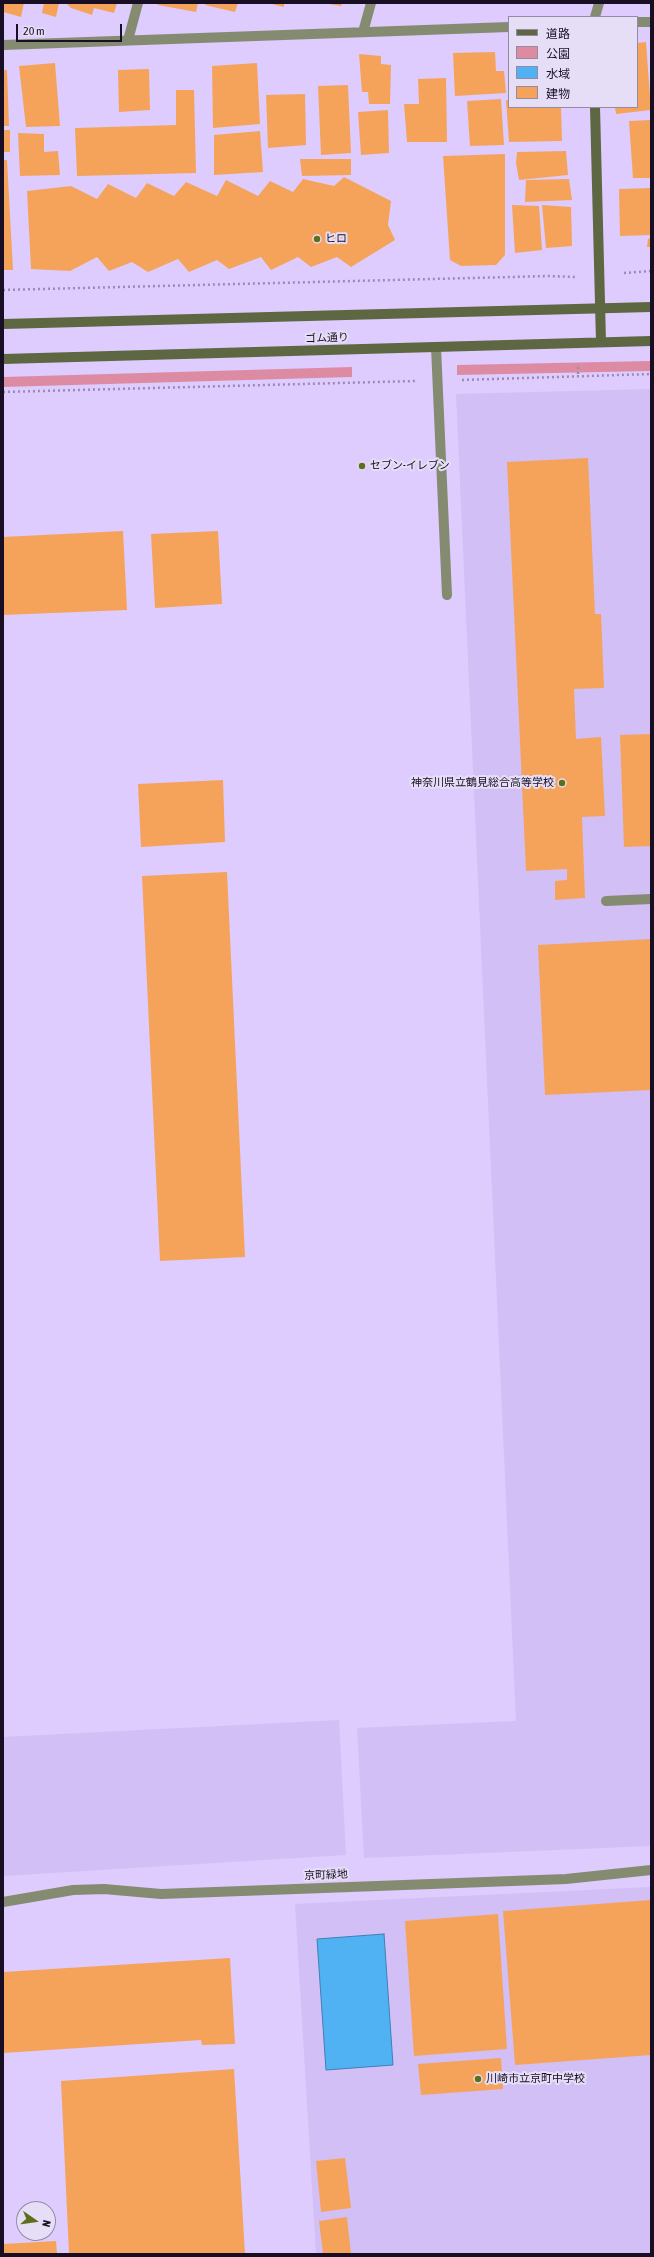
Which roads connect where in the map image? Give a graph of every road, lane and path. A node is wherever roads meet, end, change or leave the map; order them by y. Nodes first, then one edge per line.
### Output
1 (138, 3) edge
2 (371, 3) edge
3 (599, 3) edge
4 (595, 16) edge
5 (638, 22) edge
6 (651, 22) edge
7 (508, 27) edge
8 (363, 32) junction
9 (128, 40) junction
10 (3, 45) edge
11 (595, 108) edge
12 (651, 271) edge
13 (620, 275) dead end
14 (576, 277) dead end
15 (3, 290) edge
16 (651, 306) edge
17 (599, 308) junction
18 (3, 324) edge
19 (651, 341) edge
20 (601, 342) junction
21 (436, 346) junction
22 (3, 359) edge
23 (651, 374) edge
24 (436, 380) junction
25 (3, 392) edge
26 (447, 595) dead end
27 (651, 899) edge
28 (606, 901) dead end
29 (651, 1870) edge
30 (3, 1902) edge

1 - 9 street
2 - 8 street
3 - 4 street
5 - 6 street
7 - 8 street
8 - 9 street
9 - 10 street
11 - 17 street
12 - 13 path
14 - 15 path
16 - 17 street, ゴム通り
17 - 18 street, ゴム通り
17 - 20 street
19 - 20 street, ゴム通り
20 - 21 street, ゴム通り
21 - 22 street, ゴム通り
21 - 24 street
23 - 24 path
24 - 25 path
24 - 26 street
27 - 28 street
29 - 30 street, 京町緑地

